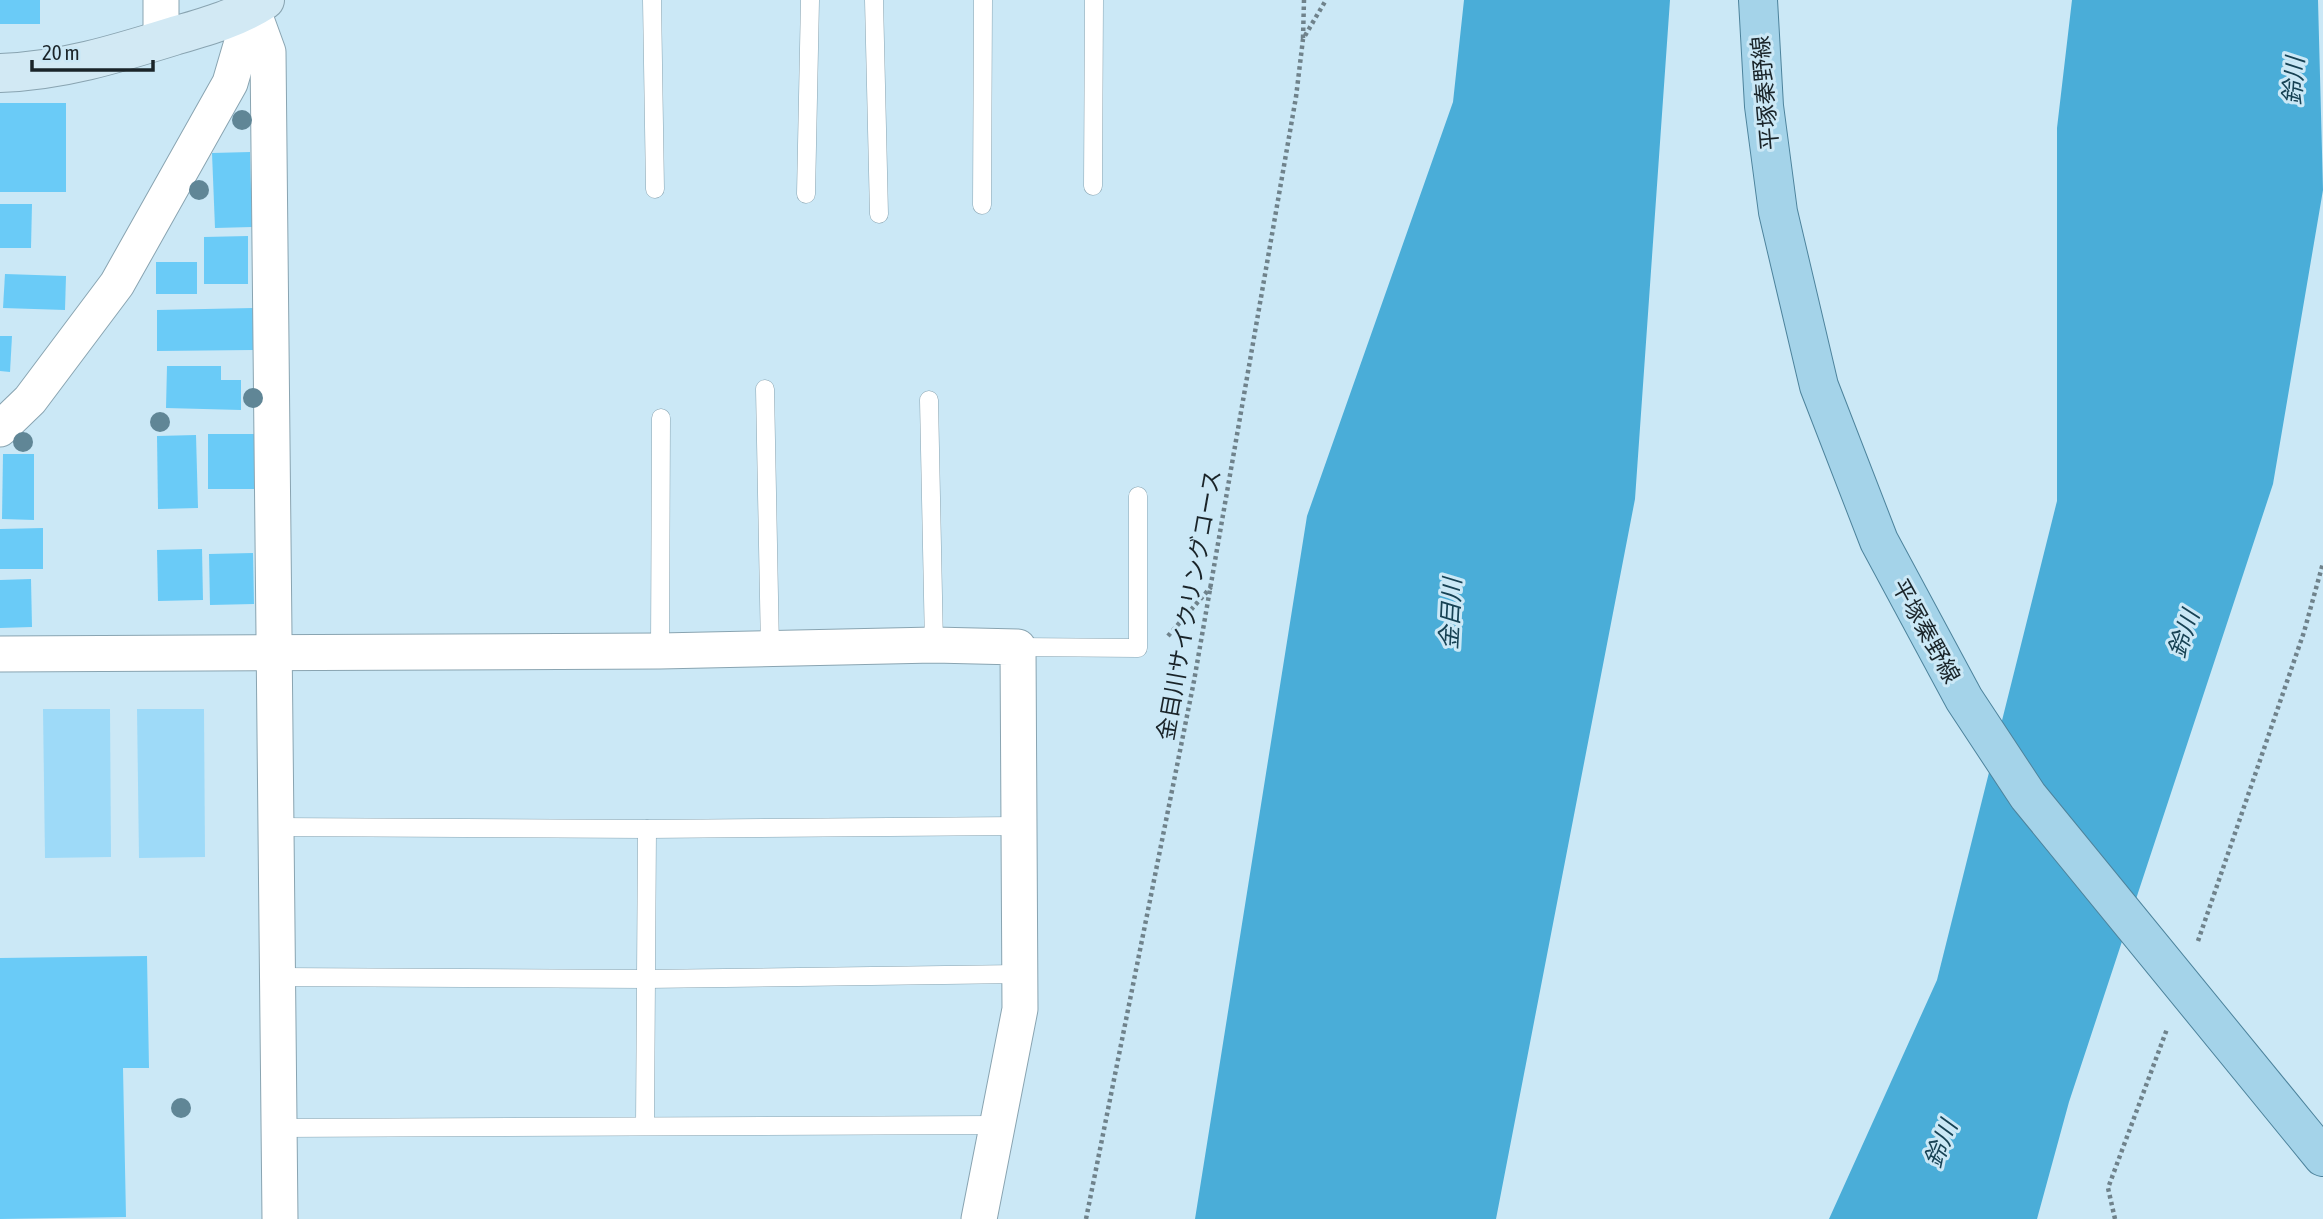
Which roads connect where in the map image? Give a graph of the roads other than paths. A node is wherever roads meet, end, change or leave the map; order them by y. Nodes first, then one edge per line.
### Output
1 (161, 0) edge
2 (652, 0) edge
3 (810, 0) edge
4 (874, 0) edge
5 (983, 0) edge
6 (1094, 0) edge
7 (1758, 0) edge
8 (259, 4) edge
9 (161, 40) junction
10 (0, 74) edge
11 (1093, 186) dead end
12 (655, 189) dead end
13 (806, 194) dead end
14 (982, 205) dead end
15 (879, 214) dead end
16 (765, 389) dead end
17 (929, 400) dead end
18 (661, 418) dead end
19 (0, 429) edge
20 (1138, 496) dead end
21 (934, 645) junction
22 (1018, 647) junction
23 (770, 649) junction
24 (274, 651) junction
25 (660, 651) junction
26 (0, 654) edge
27 (1018, 826) junction
28 (275, 827) junction
29 (647, 829) junction
30 (1021, 974) junction
31 (279, 977) junction
32 (646, 979) junction
33 (645, 1125) junction
34 (996, 1125) junction
35 (277, 1128) junction
36 (2323, 1157) edge
37 (280, 1219) edge
38 (979, 1219) edge

1 - 9 street
2 - 12 lane
3 - 13 lane
4 - 15 lane
5 - 14 lane
6 - 11 lane
7 - 36 main road, 平塚秦野線
8 - 9 street
8 - 19 street
8 - 24 street
9 - 10 street
16 - 23 lane
17 - 21 lane
18 - 25 lane
20 - 22 lane
21 - 22 street
21 - 23 street
22 - 27 street
23 - 25 street
24 - 25 street
24 - 26 street
24 - 28 street
27 - 29 lane
27 - 30 street
28 - 29 lane
28 - 31 street
29 - 32 lane
30 - 32 lane
30 - 34 street
31 - 32 lane
31 - 35 street
32 - 33 lane
33 - 34 lane
33 - 35 lane
34 - 38 street
35 - 37 street

